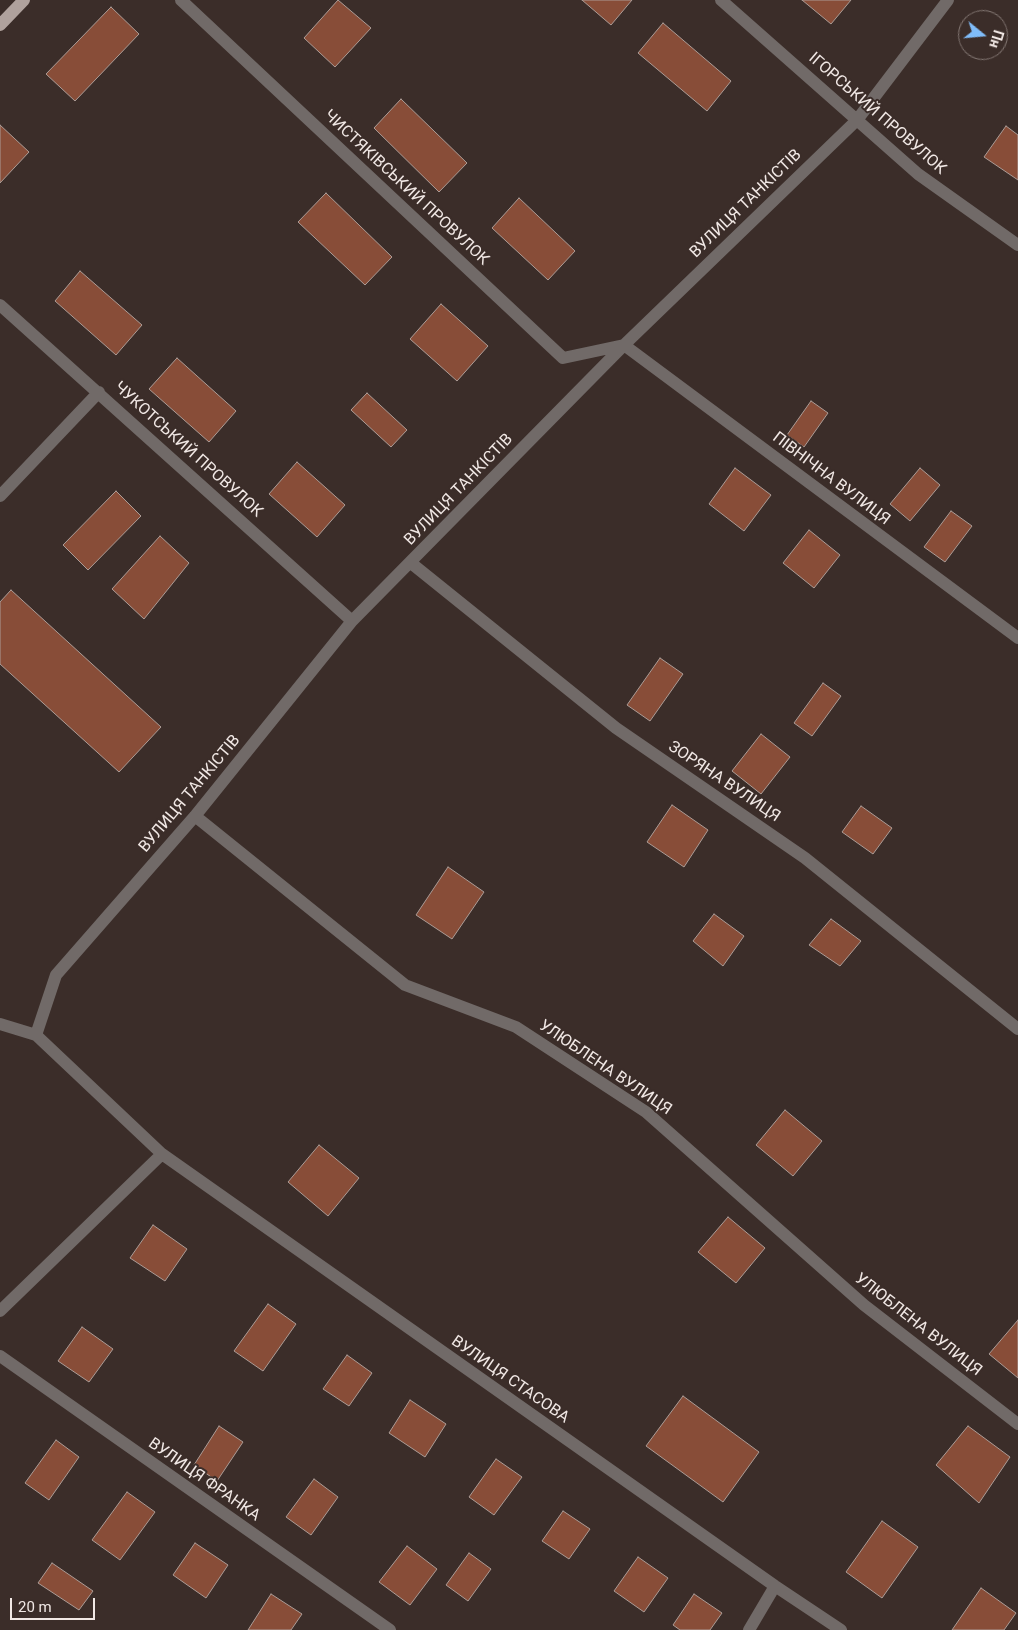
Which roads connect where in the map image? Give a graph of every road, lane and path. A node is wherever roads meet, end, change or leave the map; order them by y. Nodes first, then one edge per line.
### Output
1 (24, 0) edge
2 (181, 0) edge
3 (720, 0) edge
4 (948, 0) edge
5 (0, 25) edge
6 (857, 120) junction
7 (1018, 245) edge
8 (0, 305) edge
9 (624, 345) junction
10 (99, 392) junction
11 (0, 496) edge
12 (411, 563) junction
13 (352, 621) junction
14 (1018, 638) edge
15 (195, 816) junction
16 (0, 1024) edge
17 (1018, 1029) edge
18 (36, 1035) junction
19 (162, 1154) junction
20 (0, 1311) edge
21 (0, 1356) edge
22 (1018, 1424) edge
23 (775, 1586) junction
24 (390, 1630) edge
25 (749, 1630) edge
26 (841, 1630) edge

1 - 5 main road
2 - 9 street, ЧИСТЯКІВСЬКИЙ ПРОВУЛОК
3 - 6 street, ІГОРСЬКИЙ ПРОВУЛОК
4 - 6 street, ВУЛИЦЯ ТАНКІСТІВ
6 - 7 street, ІГОРСЬКИЙ ПРОВУЛОК
6 - 9 street, ВУЛИЦЯ ТАНКІСТІВ
8 - 10 street, ЧУКОТСЬКИЙ ПРОВУЛОК
9 - 12 street, ВУЛИЦЯ ТАНКІСТІВ
9 - 14 street, ПІВНІЧНА ВУЛИЦЯ
10 - 11 street
10 - 13 street, ЧУКОТСЬКИЙ ПРОВУЛОК
12 - 13 street, ВУЛИЦЯ ТАНКІСТІВ
12 - 17 street, ЗОРЯНА ВУЛИЦЯ
13 - 15 street, ВУЛИЦЯ ТАНКІСТІВ
15 - 18 street, ВУЛИЦЯ ТАНКІСТІВ
15 - 22 street, УЛЮБЛЕНА ВУЛИЦЯ
16 - 18 street
18 - 19 street, ВУЛИЦЯ СТАСОВА
19 - 20 street
19 - 23 street, ВУЛИЦЯ СТАСОВА
21 - 24 street, ВУЛИЦЯ ФРАНКА
23 - 25 street
23 - 26 street, ВУЛИЦЯ СТАСОВА

